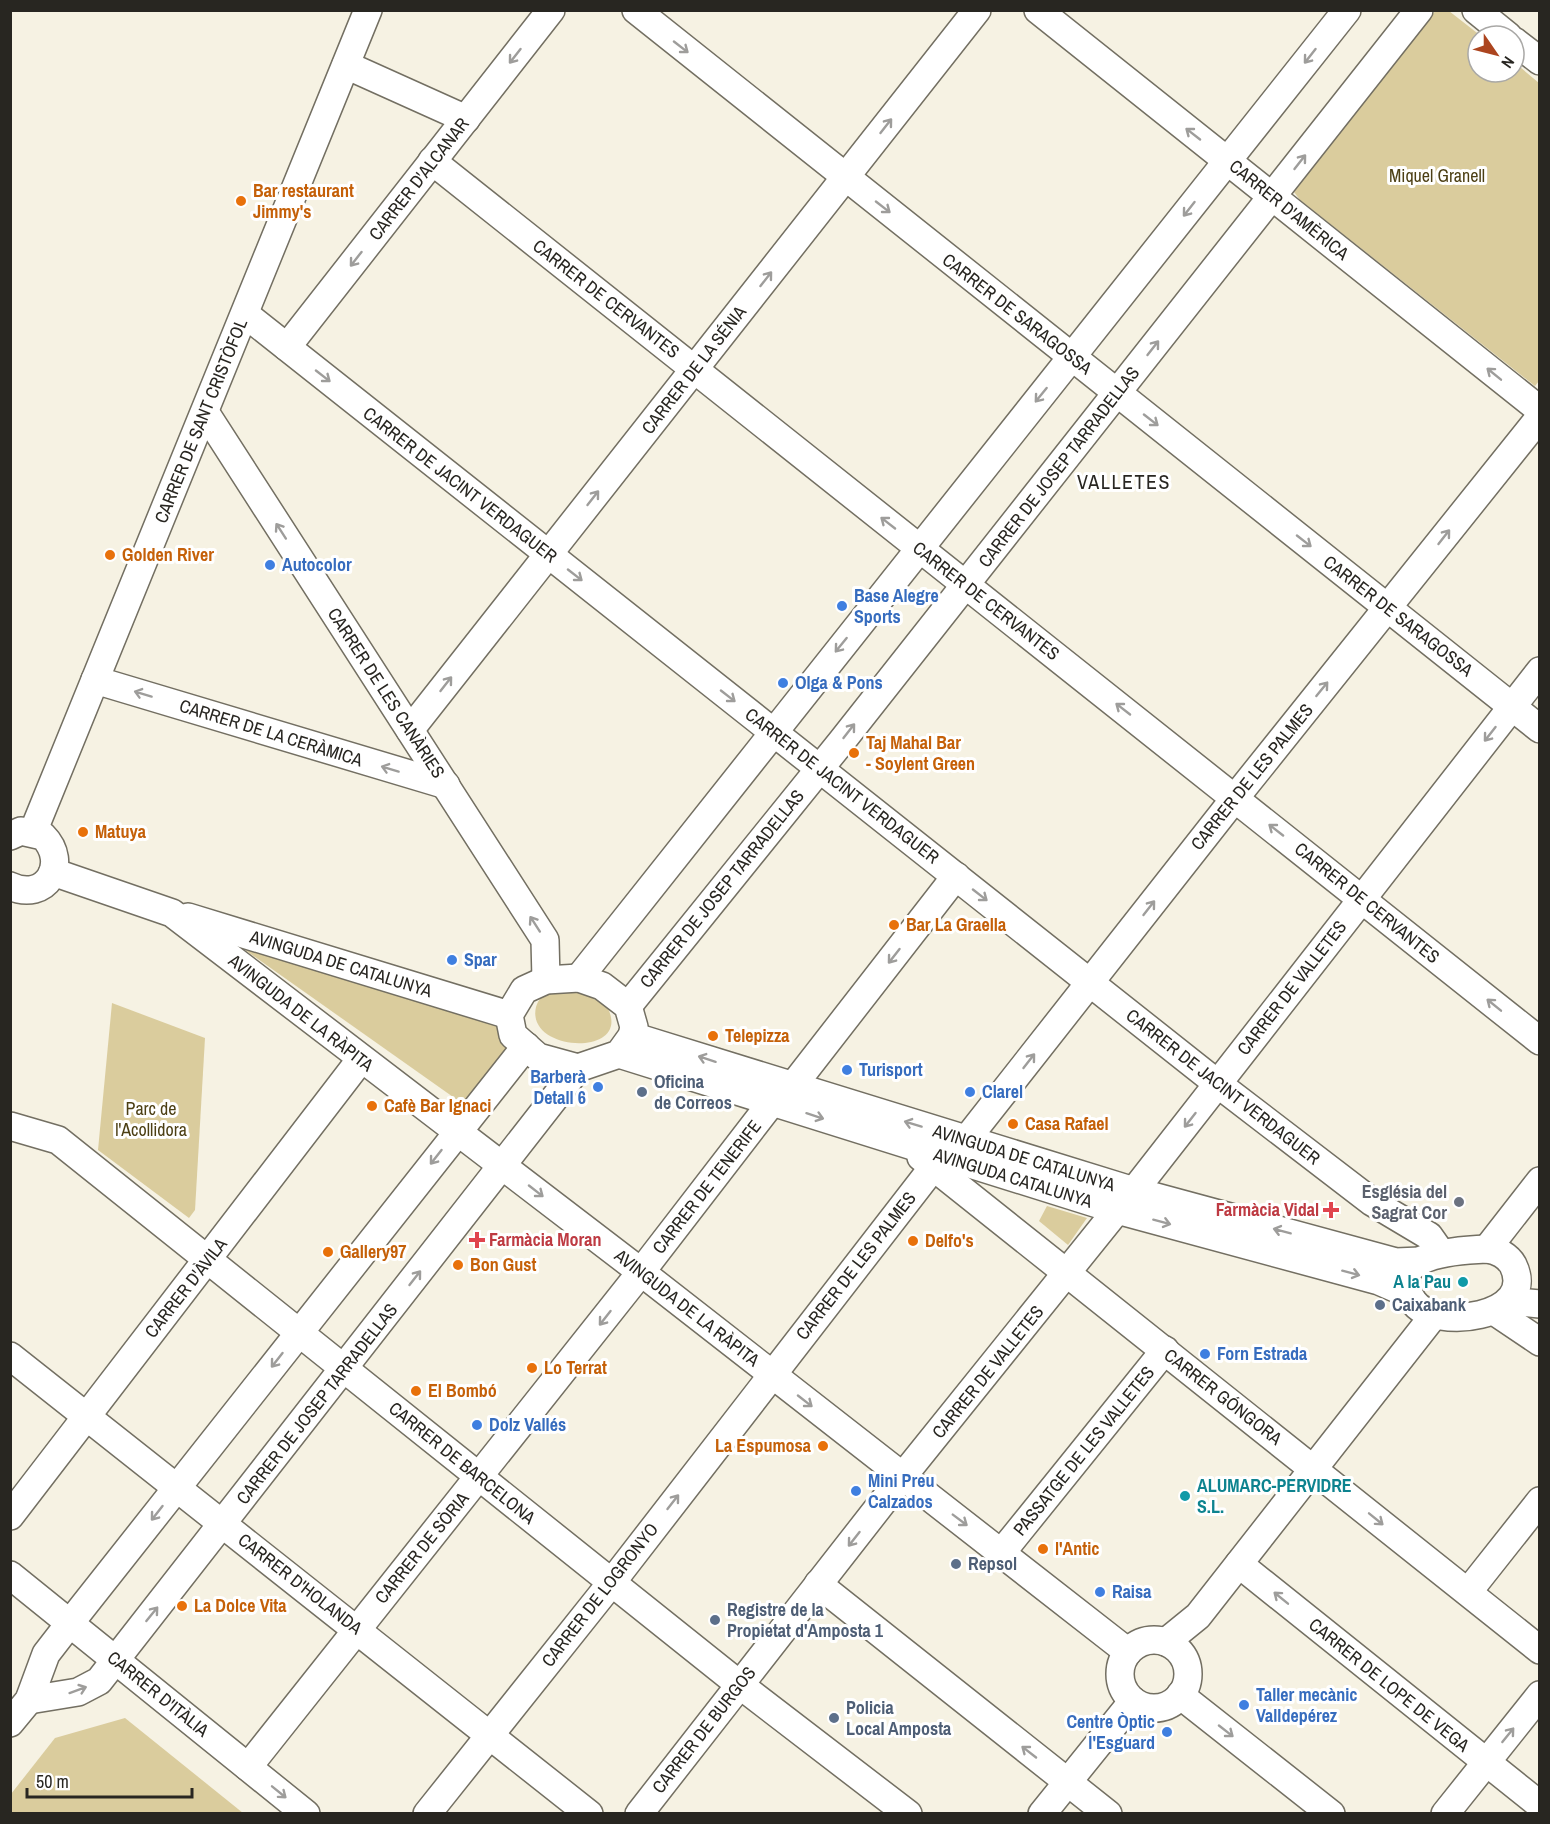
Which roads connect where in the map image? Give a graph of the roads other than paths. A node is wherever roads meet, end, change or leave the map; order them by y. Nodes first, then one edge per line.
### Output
1 (368, 10) edge
2 (551, 10) edge
3 (636, 10) edge
4 (977, 10) edge
5 (1038, 10) edge
6 (1347, 10) edge
7 (1419, 10) edge
8 (1476, 10) edge
9 (1493, 24) edge
10 (1526, 51) edge
11 (1539, 61) edge
12 (346, 65) junction
13 (466, 119) junction
14 (1227, 161) junction
15 (432, 162) junction
16 (846, 178) junction
17 (1272, 197) junction
18 (245, 314) junction
19 (287, 347) junction
20 (1071, 357) junction
21 (694, 369) junction
22 (1117, 393) junction
23 (1539, 410) edge
24 (205, 412) junction
25 (1539, 417) edge
26 (920, 548) junction
27 (548, 554) junction
28 (966, 584) junction
29 (1388, 608) junction
30 (1539, 671) edge
31 (96, 680) junction
32 (1512, 706) junction
33 (1539, 729) edge
34 (410, 730) junction
35 (773, 731) junction
36 (820, 769) junction
37 (446, 785) junction
38 (1235, 798) junction
39 (22, 834) edge
40 (53, 872) junction
41 (956, 876) junction
42 (11, 889) edge
43 (1362, 898) junction
44 (172, 913) junction
45 (579, 978) junction
46 (546, 980) junction
47 (1090, 983) junction
48 (628, 1006) junction
49 (509, 1015) junction
50 (1539, 1041) edge
51 (626, 1045) junction
52 (526, 1046) junction
53 (361, 1059) junction
54 (578, 1068) junction
55 (1218, 1084) junction
56 (782, 1094) junction
57 (10, 1126) edge
58 (456, 1131) junction
59 (966, 1140) junction
60 (937, 1162) junction
61 (502, 1165) junction
62 (1539, 1181) edge
63 (1126, 1201) junction
64 (1487, 1249) junction
65 (1430, 1257) junction
66 (208, 1260) junction
67 (641, 1272) junction
68 (1068, 1274) junction
69 (1528, 1275) edge
70 (1408, 1294) junction
71 (1539, 1304) edge
72 (1501, 1306) junction
73 (1434, 1315) junction
74 (299, 1332) junction
75 (1539, 1341) edge
76 (1165, 1350) junction
77 (10, 1356) edge
78 (345, 1369) junction
79 (772, 1375) junction
80 (87, 1416) junction
81 (1314, 1469) junction
82 (479, 1476) junction
83 (903, 1476) junction
84 (177, 1488) junction
85 (1539, 1501) edge
86 (10, 1516) edge
87 (223, 1524) junction
88 (1002, 1552) junction
89 (1239, 1564) junction
90 (10, 1575) edge
91 (612, 1582) junction
92 (818, 1584) junction
93 (1468, 1592) junction
94 (1198, 1616) junction
95 (70, 1623) junction
96 (357, 1630) junction
97 (1166, 1642) junction
98 (1539, 1650) edge
99 (1128, 1652) junction
100 (115, 1659) junction
101 (1186, 1663) junction
102 (740, 1685) junction
103 (1180, 1695) junction
104 (1539, 1695) edge
105 (29, 1700) junction
106 (1133, 1701) junction
107 (10, 1723) edge
108 (489, 1735) junction
109 (1486, 1762) junction
110 (248, 1767) junction
111 (1067, 1782) junction
112 (1539, 1806) edge
113 (306, 1814) edge
114 (427, 1814) edge
115 (589, 1814) edge
116 (639, 1814) edge
117 (908, 1814) edge
118 (1042, 1814) edge
119 (1108, 1814) edge
120 (1330, 1814) edge
121 (1445, 1814) edge

1 - 12 street, CARRER DE SANT CRISTÒFOL
2 -> 13 street, CARRER D'ALCANAR
3 -> 16 street, CARRER DE SARAGOSSA
16 -> 4 street, CARRER DE LA SÉNIA
14 -> 5 street, CARRER D'AMÈRICA
6 -> 14 street
17 -> 7 street, CARRER DE JOSEP TARRADELLAS
8 - 9 street
10 - 11 street
12 - 13 street
12 - 18 street, CARRER DE SANT CRISTÒFOL
13 - 15 street, CARRER D'ALCANAR
14 - 17 street, CARRER D'AMÈRICA
14 -> 20 street
15 -> 19 street, CARRER D'ALCANAR
15 - 21 street, CARRER DE CERVANTES
16 -> 20 street, CARRER DE SARAGOSSA
21 -> 16 street, CARRER DE LA SÉNIA
22 -> 17 street, CARRER DE JOSEP TARRADELLAS
23 -> 17 street, CARRER D'AMÈRICA
18 - 19 street, CARRER DE JACINT VERDAGUER
18 - 24 street, CARRER DE SANT CRISTÒFOL
19 -> 27 street, CARRER DE JACINT VERDAGUER
20 - 22 street, CARRER DE SARAGOSSA
20 -> 26 street
26 -> 21 street, CARRER DE CERVANTES
27 -> 21 street, CARRER DE LA SÉNIA
22 - 28 street, CARRER DE JOSEP TARRADELLAS
22 -> 29 street, CARRER DE SARAGOSSA
24 - 31 street, CARRER DE SANT CRISTÒFOL
34 -> 24 street, CARRER DE LES CANÀRIES
29 -> 25 street, CARRER DE LES PALMES
26 - 28 street, CARRER DE CERVANTES
26 -> 35 street
34 -> 27 street, CARRER DE LA SÉNIA
27 -> 35 street, CARRER DE JACINT VERDAGUER
36 -> 28 street, CARRER DE JOSEP TARRADELLAS
38 -> 28 street, CARRER DE CERVANTES
29 - 32 street, CARRER DE SARAGOSSA
38 -> 29 street, CARRER DE LES PALMES
30 - 32 street, CARRER DE VALLETES
37 -> 31 street, CARRER DE LA CERÀMICA
31 - 39 street, CARRER DE SANT CRISTÒFOL
32 - 33 street, CARRER DE SARAGOSSA
32 -> 43 street, CARRER DE VALLETES
34 - 37 street, CARRER DE LES CANÀRIES
35 - 36 street, CARRER DE JACINT VERDAGUER
35 - 45 street
36 - 41 street, CARRER DE JACINT VERDAGUER
36 - 48 street, CARRER DE JOSEP TARRADELLAS
46 -> 37 street, CARRER DE LES CANÀRIES
43 -> 38 street, CARRER DE CERVANTES
47 -> 38 street, CARRER DE LES PALMES
39 - 40 street
40 - 42 street
40 - 44 street, AVINGUDA DE LA RÀPITA
41 -> 47 street, CARRER DE JACINT VERDAGUER
41 -> 56 street, CARRER DE TENERIFE
50 -> 43 street, CARRER DE CERVANTES
43 - 55 street, CARRER DE VALLETES
44 - 49 street, AVINGUDA DE CATALUNYA
44 - 53 street, AVINGUDA DE LA RÀPITA
45 - 46 street
45 - 48 street
46 - 49 street
47 - 55 street, CARRER DE JACINT VERDAGUER
59 -> 47 street, CARRER DE LES PALMES
48 - 51 street
49 - 52 street
51 - 54 street
51 - 56 street, AVINGUDA DE CATALUNYA
52 - 54 street
52 - 58 street
53 - 58 street, AVINGUDA DE LA RÀPITA
53 - 66 street, CARRER D'ÀVILA
54 - 61 street, CARRER DE JOSEP TARRADELLAS
55 -> 63 street, CARRER DE VALLETES
55 - 65 street, CARRER DE JACINT VERDAGUER
59 -> 56 street, AVINGUDA DE CATALUNYA
56 -> 60 street, CARRER GÓNGORA
56 - 67 street, CARRER DE TENERIFE
57 - 66 street, CARRER DE BARCELONA
58 - 61 street, AVINGUDA DE LA RÀPITA
58 -> 74 street
59 - 63 street, AVINGUDA DE CATALUNYA
60 - 63 street, AVINGUDA CATALUNYA
60 - 68 street, CARRER GÓNGORA
60 - 79 street, CARRER DE LES PALMES
61 -> 67 street, AVINGUDA DE LA RÀPITA
78 -> 61 street, CARRER DE JOSEP TARRADELLAS
62 - 64 street
65 -> 63 street, AVINGUDA DE CATALUNYA
63 - 68 street, CARRER DE VALLETES
63 -> 70 street, AVINGUDA CATALUNYA
64 - 65 street, AVINGUDA DE CATALUNYA
64 - 69 street
65 - 70 street
66 - 74 street, CARRER DE BARCELONA
66 - 80 street, CARRER D'ÀVILA
67 - 79 street, AVINGUDA DE LA RÀPITA
67 -> 82 street, CARRER DE SÒRIA
68 - 76 street, CARRER GÓNGORA
68 - 83 street, CARRER DE VALLETES
69 - 72 street
70 - 73 street, AVINGUDA CATALUNYA
71 - 72 street
72 - 73 street
72 - 75 street
73 - 81 street
74 - 78 street, CARRER DE BARCELONA
74 -> 84 street
76 - 81 street, CARRER GÓNGORA
76 - 88 street, PASSATGE DE LES VALLETES
77 - 80 street, CARRER D'HOLANDA
78 - 82 street, CARRER DE BARCELONA
78 - 87 street, CARRER DE JOSEP TARRADELLAS
79 -> 83 street, AVINGUDA DE LA RÀPITA
91 -> 79 street, CARRER DE LOGRONYO
80 - 84 street, CARRER D'HOLANDA
80 - 86 street, CARRER D'ÀVILA
81 - 89 street
81 -> 93 street, CARRER GÓNGORA
82 - 91 street, CARRER DE BARCELONA
82 - 96 street, CARRER DE SÒRIA
83 -> 88 street, AVINGUDA DE LA RÀPITA
83 -> 92 street, CARRER DE BURGOS
84 - 87 street, CARRER D'HOLANDA
84 -> 95 street
85 - 93 street
87 - 96 street, CARRER D'HOLANDA
100 -> 87 street, CARRER DE JOSEP TARRADELLAS
88 - 99 street, AVINGUDA DE LA RÀPITA
89 - 94 street
109 -> 89 street, CARRER DE LOPE DE VEGA
90 - 95 street, CARRER D'ITÀLIA
91 - 102 street, CARRER DE BARCELONA
91 - 108 street, CARRER DE LOGRONYO
92 - 102 street, CARRER DE BURGOS
111 -> 92 street
93 - 98 street, CARRER GÓNGORA
94 - 97 street
94 - 101 street
95 - 100 street, CARRER D'ITÀLIA
95 - 105 street
96 - 108 street, CARRER D'HOLANDA
96 - 110 street, CARRER DE SÒRIA
97 - 99 street
97 - 101 street
99 - 106 street
105 -> 100 street, CARRER DE JOSEP TARRADELLAS
100 - 110 street, CARRER D'ITÀLIA
101 - 103 street
102 - 116 street, CARRER DE BURGOS
102 - 117 street, CARRER DE BARCELONA
103 - 106 street
103 -> 120 street
109 -> 104 street
105 - 107 street
106 - 111 street
108 - 114 street, CARRER DE LOGRONYO
108 - 115 street, CARRER D'HOLANDA
109 - 112 street, CARRER DE LOPE DE VEGA
109 - 121 street
110 -> 113 street, CARRER D'ITÀLIA
111 - 118 street
111 - 119 street

